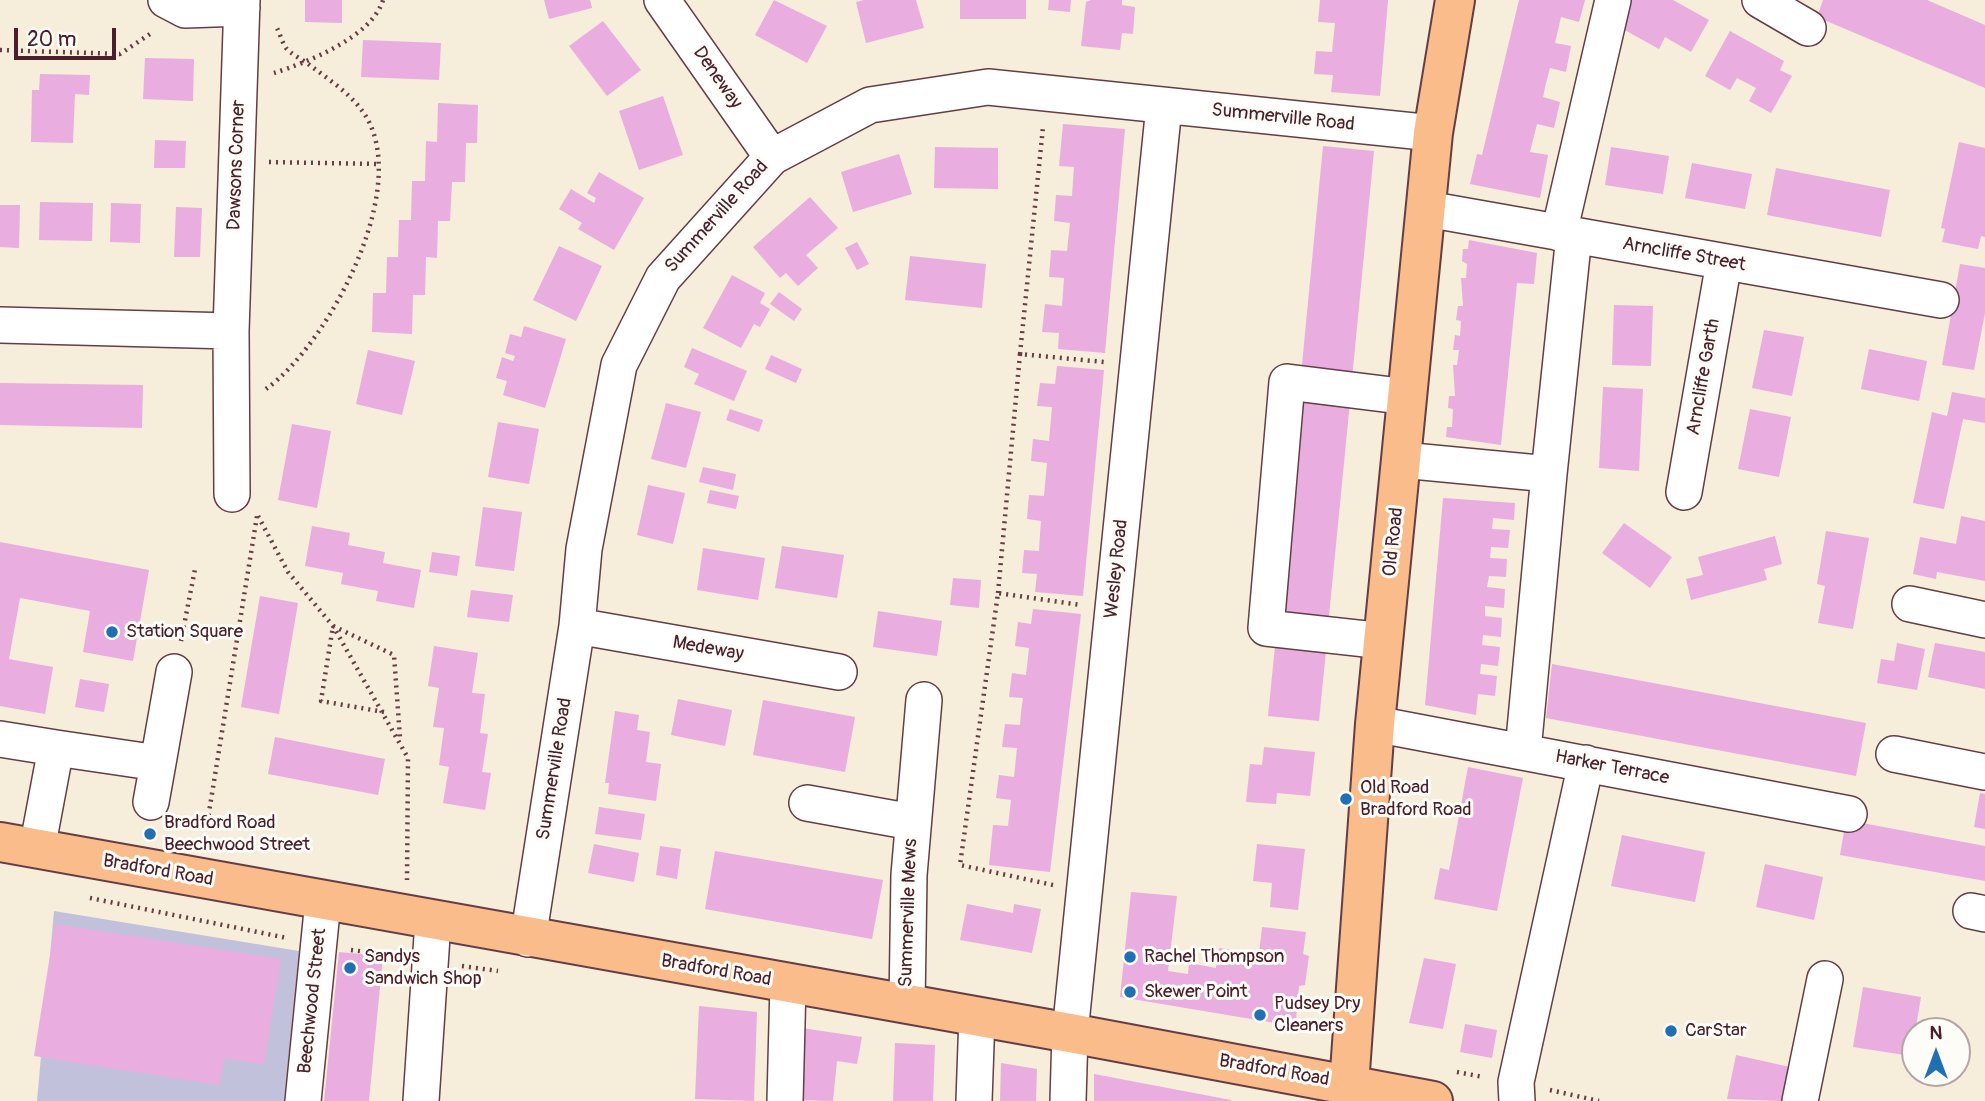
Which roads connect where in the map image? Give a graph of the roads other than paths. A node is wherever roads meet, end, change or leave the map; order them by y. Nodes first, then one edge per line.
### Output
1 (662, 0) edge
2 (1455, 0) edge
3 (1613, 0) edge
4 (1760, 0) edge
5 (242, 4) edge
6 (176, 5) edge
7 (1808, 28) dead end
8 (1164, 106) junction
9 (1433, 133) junction
10 (772, 157) junction
11 (1427, 209) junction
12 (1567, 234) junction
13 (1724, 262) junction
14 (1941, 300) dead end
15 (0, 325) edge
16 (231, 331) junction
17 (1408, 397) junction
18 (1402, 460) junction
19 (1549, 474) junction
20 (1684, 492) dead end
21 (245, 505) road end
22 (1910, 604) dead end
23 (1985, 620) edge
24 (577, 626) junction
25 (1384, 641) junction
26 (174, 672) road end
27 (839, 672) dead end
28 (924, 700) dead end
29 (1375, 724) junction
30 (0, 739) edge
31 (56, 748) junction
32 (1523, 751) junction
33 (1894, 754) dead end
34 (158, 763) junction
35 (1586, 763) junction
36 (1985, 772) edge
37 (151, 802) dead end
38 (807, 803) dead end
39 (1849, 814) dead end
40 (912, 822) junction
41 (0, 842) edge
42 (37, 849) junction
43 (323, 901) junction
44 (419, 918) junction
45 (528, 939) junction
46 (1825, 979) dead end
47 (788, 984) junction
48 (907, 1004) junction
49 (977, 1016) junction
50 (1070, 1033) junction
51 (1349, 1085) junction
52 (303, 1101) edge
53 (421, 1101) edge
54 (785, 1101) edge
55 (974, 1101) edge
56 (1068, 1101) edge
57 (1433, 1101) edge
58 (1517, 1101) edge
59 (1800, 1101) edge

1 - 10 street, Deneway
2 - 9 main road, Old Road
3 - 12 street
4 - 7 street
5 - 6 street
5 - 16 street, Dawsons Corner
8 - 9 street, Summerville Road
8 - 10 street, Summerville Road
8 - 50 street, Wesley Road
9 - 11 main road, Old Road
10 - 24 street, Summerville Road
11 - 12 street, Arncliffe Street
11 - 17 main road, Old Road
12 - 13 street, Arncliffe Street
12 - 19 street
13 - 14 street, Arncliffe Street
13 - 20 street, Arncliffe Garth
15 - 16 street
16 - 21 street, Dawsons Corner
17 - 18 main road, Old Road
17 - 25 street
18 - 19 street
18 - 25 main road, Old Road
19 - 32 street
22 - 23 street
24 - 27 street, Medeway
24 - 45 street, Summerville Road
25 - 29 main road, Old Road
26 - 34 street
28 - 40 street, Summerville Mews
29 - 32 street, Harker Terrace
29 - 51 main road, Old Road
30 - 31 street
31 - 34 street
31 - 42 street
32 - 35 street, Harker Terrace
33 - 36 street
34 - 37 street
35 - 39 street, Harker Terrace
35 - 58 street
38 - 40 street, Summerville Mews
40 - 48 street, Summerville Mews
41 - 42 main road, Bradford Road
42 - 43 main road, Bradford Road
43 - 44 main road, Bradford Road
43 - 52 street, Beechwood Street
44 - 45 main road, Bradford Road
44 - 53 street
45 - 47 main road, Bradford Road
46 - 59 street
47 - 48 main road, Bradford Road
47 - 54 street
48 - 49 main road, Bradford Road
49 - 50 main road, Bradford Road
49 - 55 street
50 - 51 main road, Bradford Road
50 - 56 street, Wesley Road
51 - 57 main road, Bradford Road

